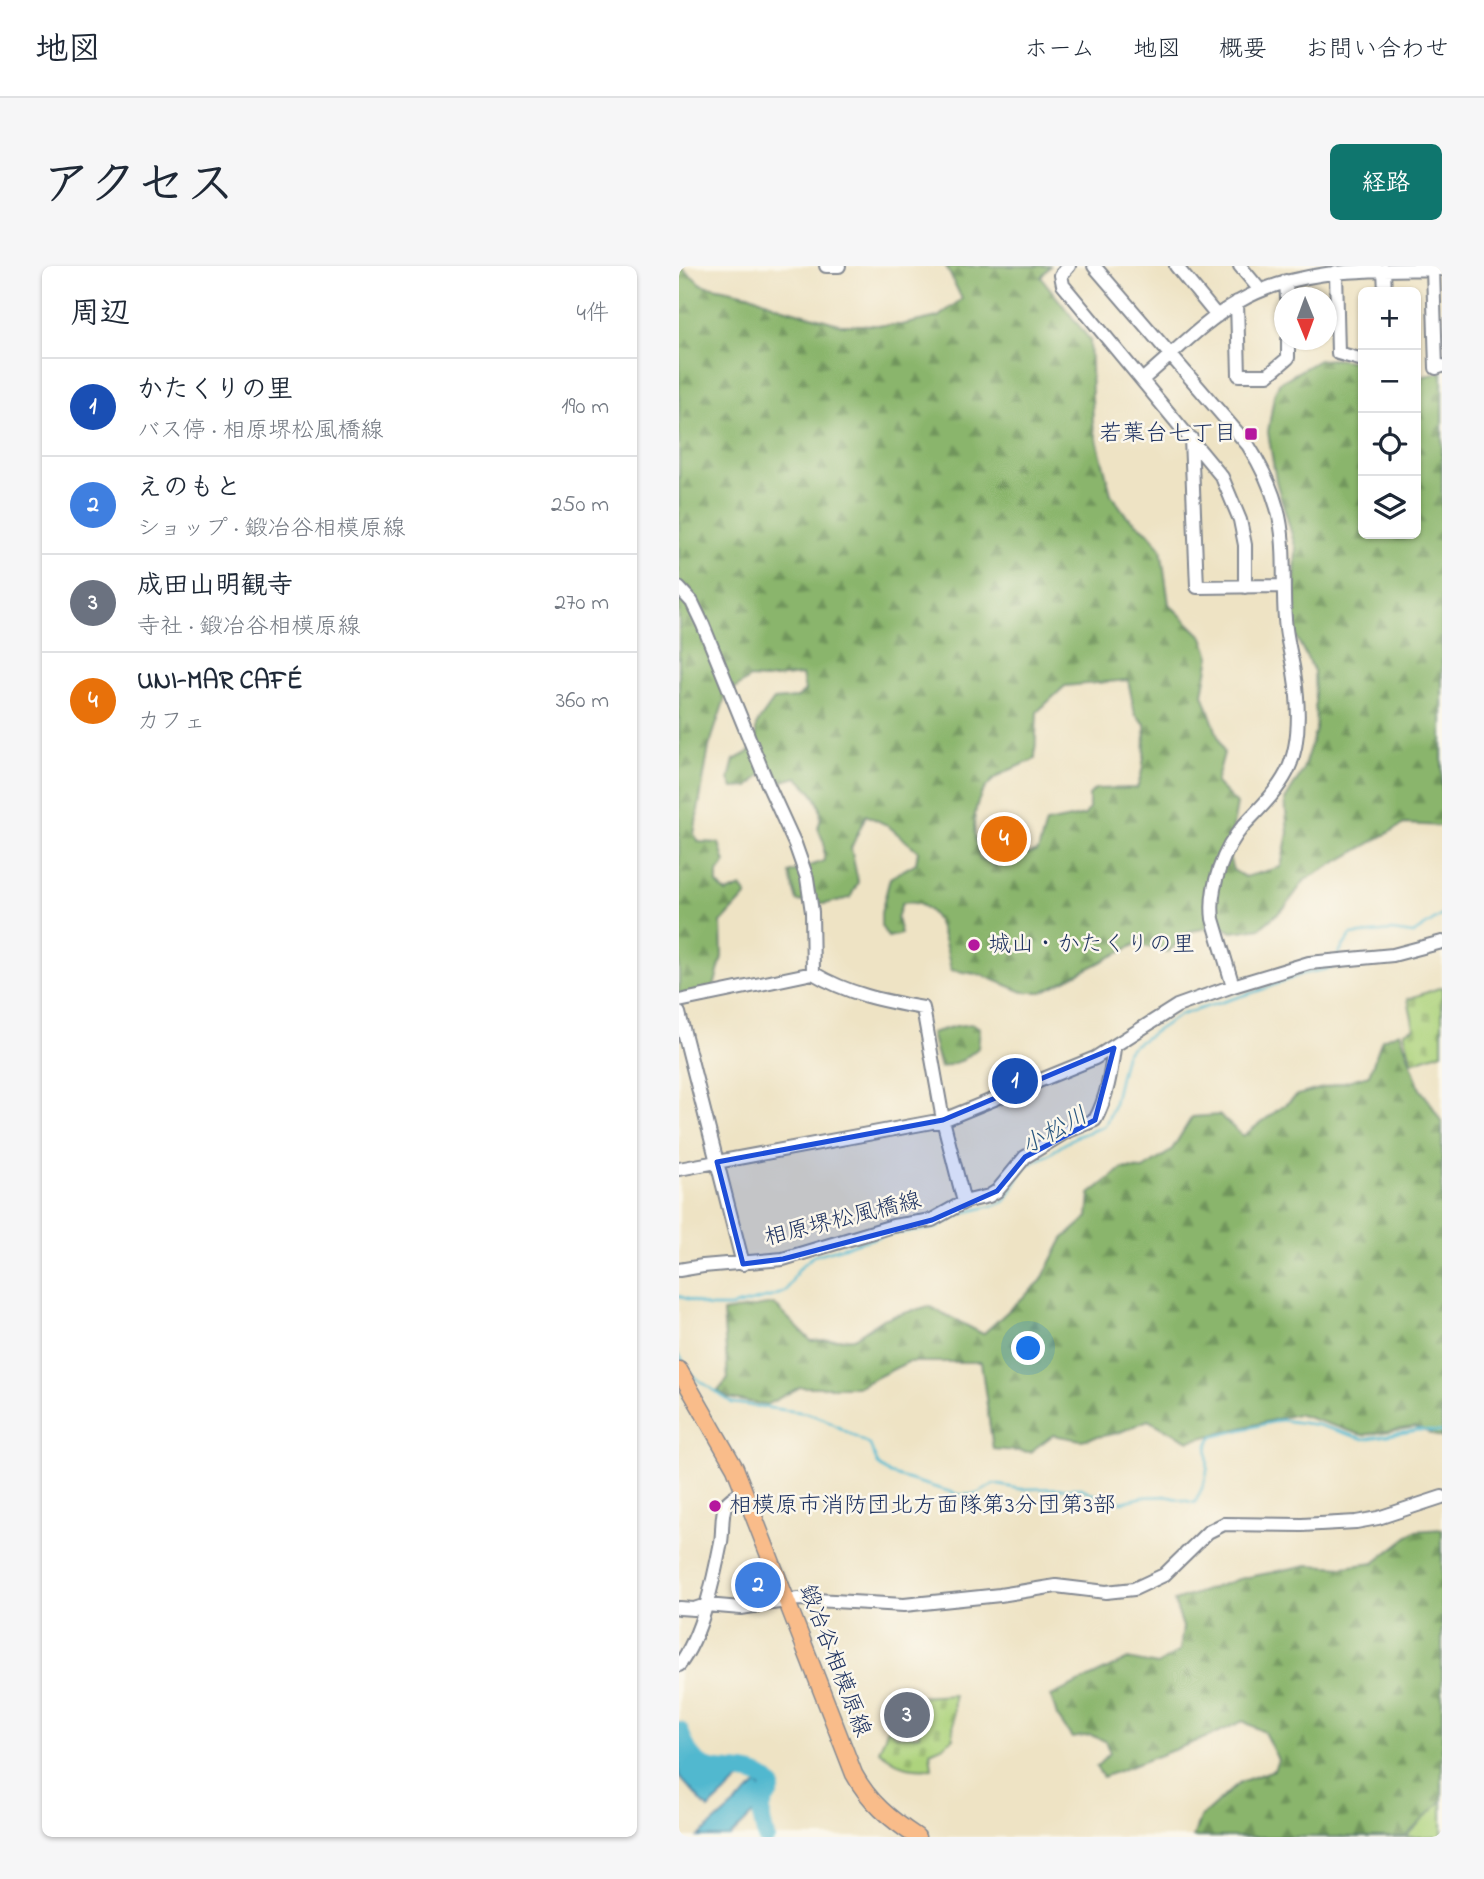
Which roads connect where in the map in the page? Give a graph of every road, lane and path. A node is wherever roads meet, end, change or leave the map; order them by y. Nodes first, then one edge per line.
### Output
1 (826, 266) edge
2 (839, 266) edge
3 (1069, 266) edge
4 (1094, 266) edge
5 (1176, 266) edge
6 (1240, 266) edge
7 (1357, 268) edge
8 (1406, 268) edge
9 (1438, 269) edge
10 (1308, 270) edge
11 (1384, 270) junction
12 (1336, 272) junction
13 (1286, 281) junction
14 (1286, 287) edge
15 (1385, 287) edge
16 (1260, 290) junction
17 (1237, 302) junction
18 (1217, 316) junction
19 (1288, 350) edge
20 (1170, 356) junction
21 (1358, 359) edge
22 (1442, 366) edge
23 (1142, 380) junction
24 (1191, 438) junction
25 (1245, 586) junction
26 (1283, 586) junction
27 (679, 588) edge
28 (1442, 942) edge
29 (813, 973) junction
30 (1233, 986) junction
31 (679, 1001) edge
32 (679, 1013) edge
33 (1114, 1048) junction
34 (943, 1119) junction
35 (717, 1162) junction
36 (679, 1170) edge
37 (964, 1202) junction
38 (743, 1264) junction
39 (679, 1270) edge
40 (679, 1370) edge
41 (744, 1491) junction
42 (1442, 1497) edge
43 (786, 1600) junction
44 (706, 1605) junction
45 (679, 1608) edge
46 (679, 1665) edge
47 (917, 1837) edge

1 - 2 street
3 - 23 street
4 - 20 street
5 - 18 street
6 - 16 street
7 - 11 street
7 - 12 street
8 - 9 street
8 - 11 street
9 - 22 street
10 - 12 street
10 - 13 street
11 - 15 street
12 - 21 street
13 - 14 street
13 - 16 street
16 - 17 street
17 - 18 street
17 - 19 street
18 - 20 street
20 - 23 street
20 - 26 street
23 - 24 street
24 - 25 street
24 - 25 street
25 - 26 street
26 - 30 street
27 - 29 street
28 - 30 street
29 - 31 street
29 - 34 street
30 - 33 street
32 - 35 street
33 - 34 street
33 - 37 street, 相原堺松風橋線
34 - 35 street
34 - 37 street
35 - 36 street
35 - 38 street
37 - 38 street, 相原堺松風橋線
38 - 39 street, 相原堺松風橋線
40 - 41 main road, 鍛冶谷相模原線
41 - 43 main road, 鍛冶谷相模原線
41 - 44 street
42 - 43 street
43 - 44 street
43 - 47 main road, 鍛冶谷相模原線
44 - 45 street
44 - 46 street

